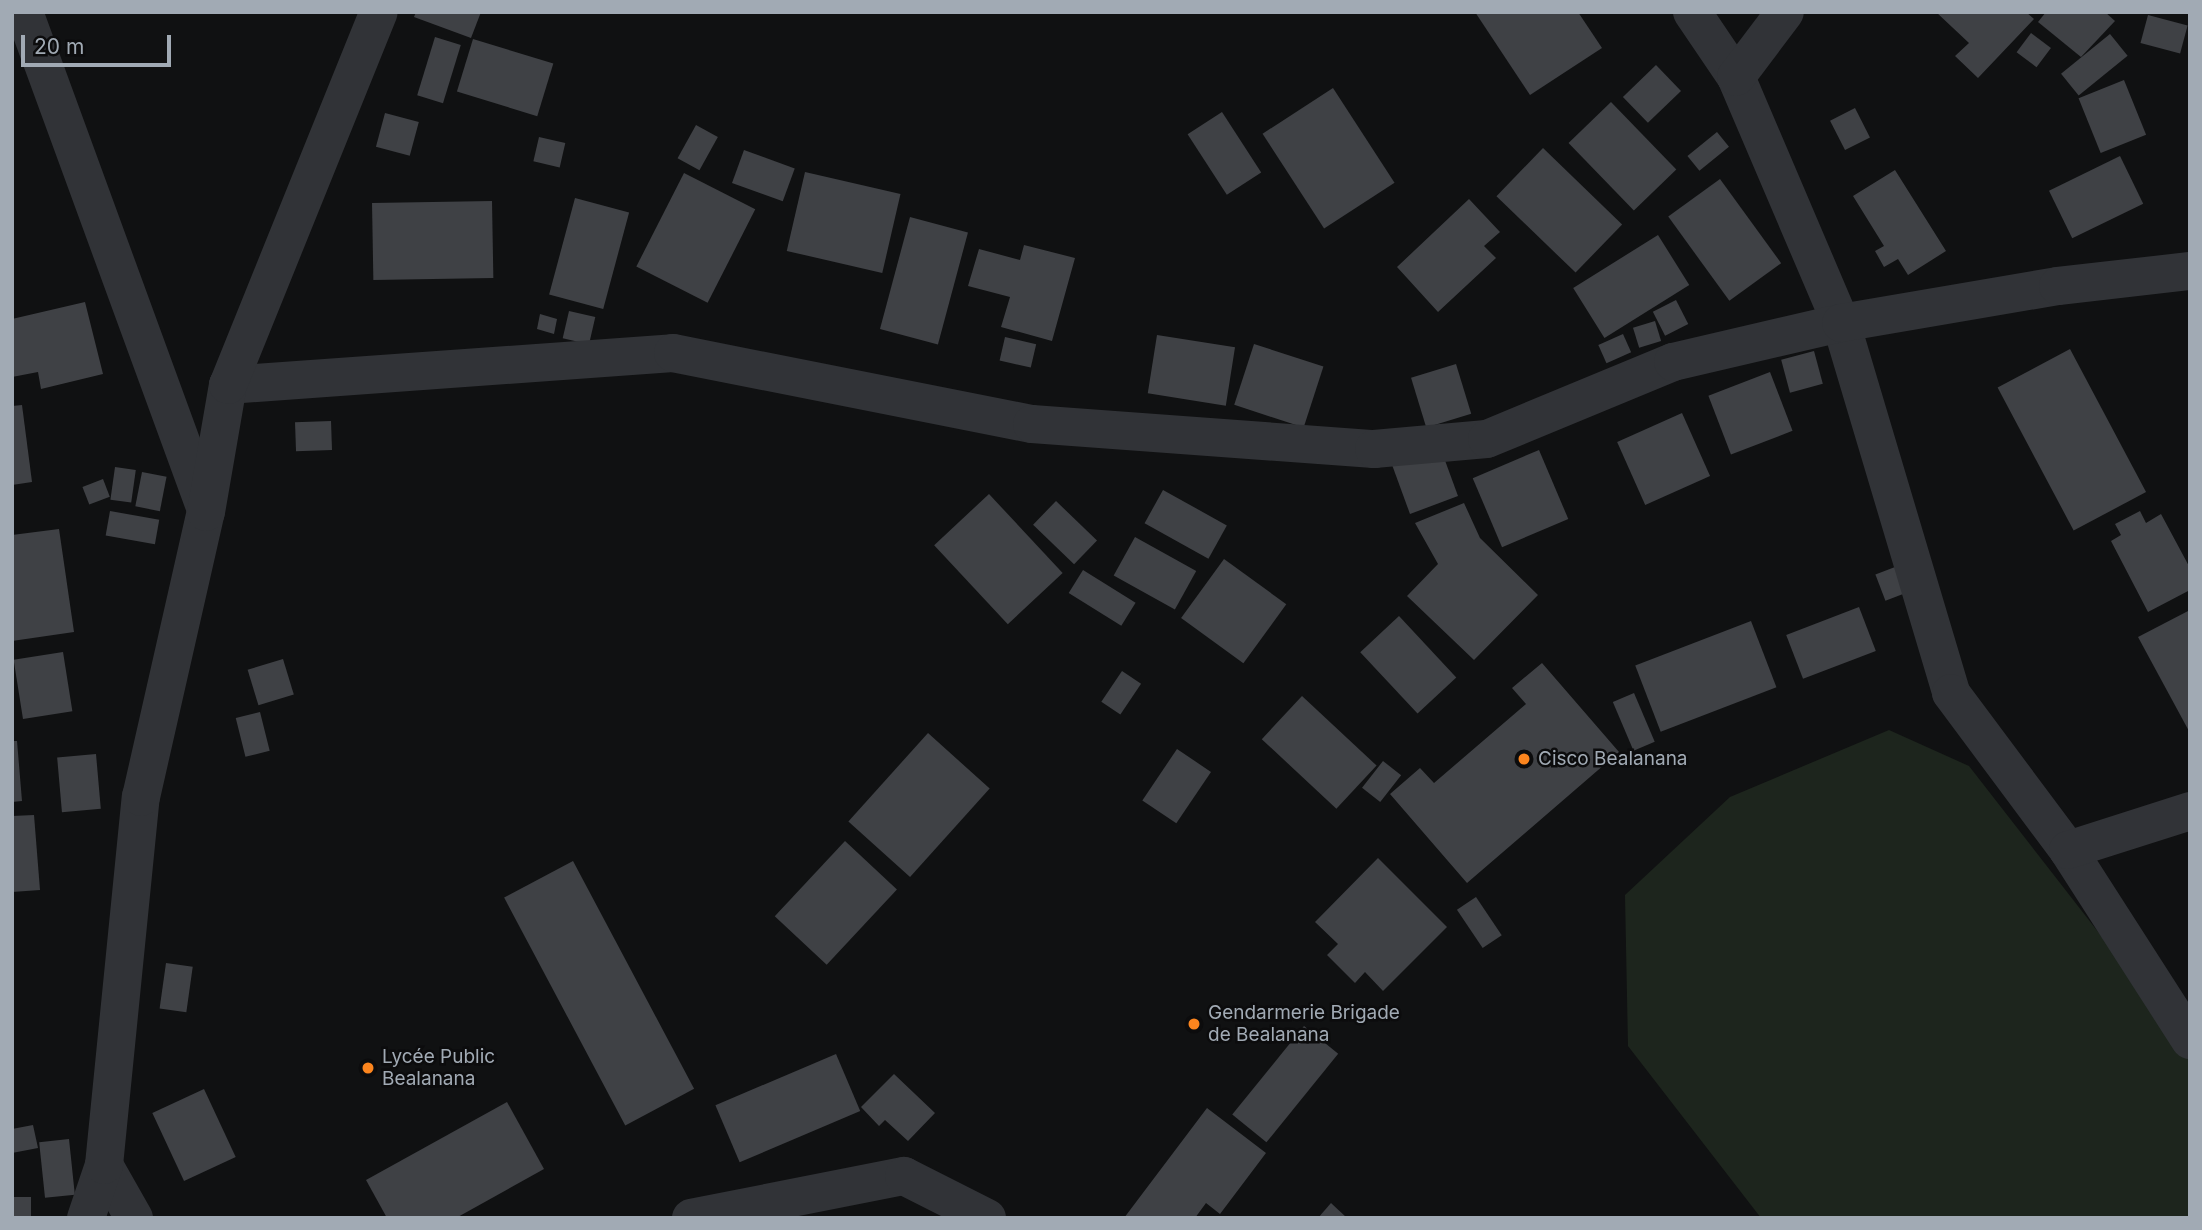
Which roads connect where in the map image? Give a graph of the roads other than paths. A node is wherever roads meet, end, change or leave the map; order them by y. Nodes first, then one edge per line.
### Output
1 (24, 12) edge
2 (379, 12) edge
3 (1692, 12) edge
4 (1785, 12) edge
5 (1736, 77) junction
6 (2190, 271) edge
7 (1841, 323) junction
8 (228, 385) junction
9 (206, 512) junction
10 (2190, 811) edge
11 (2068, 850) junction
12 (2190, 1040) edge
13 (104, 1166) junction
14 (86, 1218) edge
15 (134, 1218) edge
16 (691, 1218) edge
17 (987, 1218) edge

1 - 9 street
2 - 8 street
3 - 5 street
4 - 5 street
5 - 7 street
6 - 7 street
7 - 8 street
7 - 11 street
8 - 9 street
9 - 13 street
10 - 11 street
11 - 12 street
13 - 14 street
13 - 15 street
16 - 17 street

